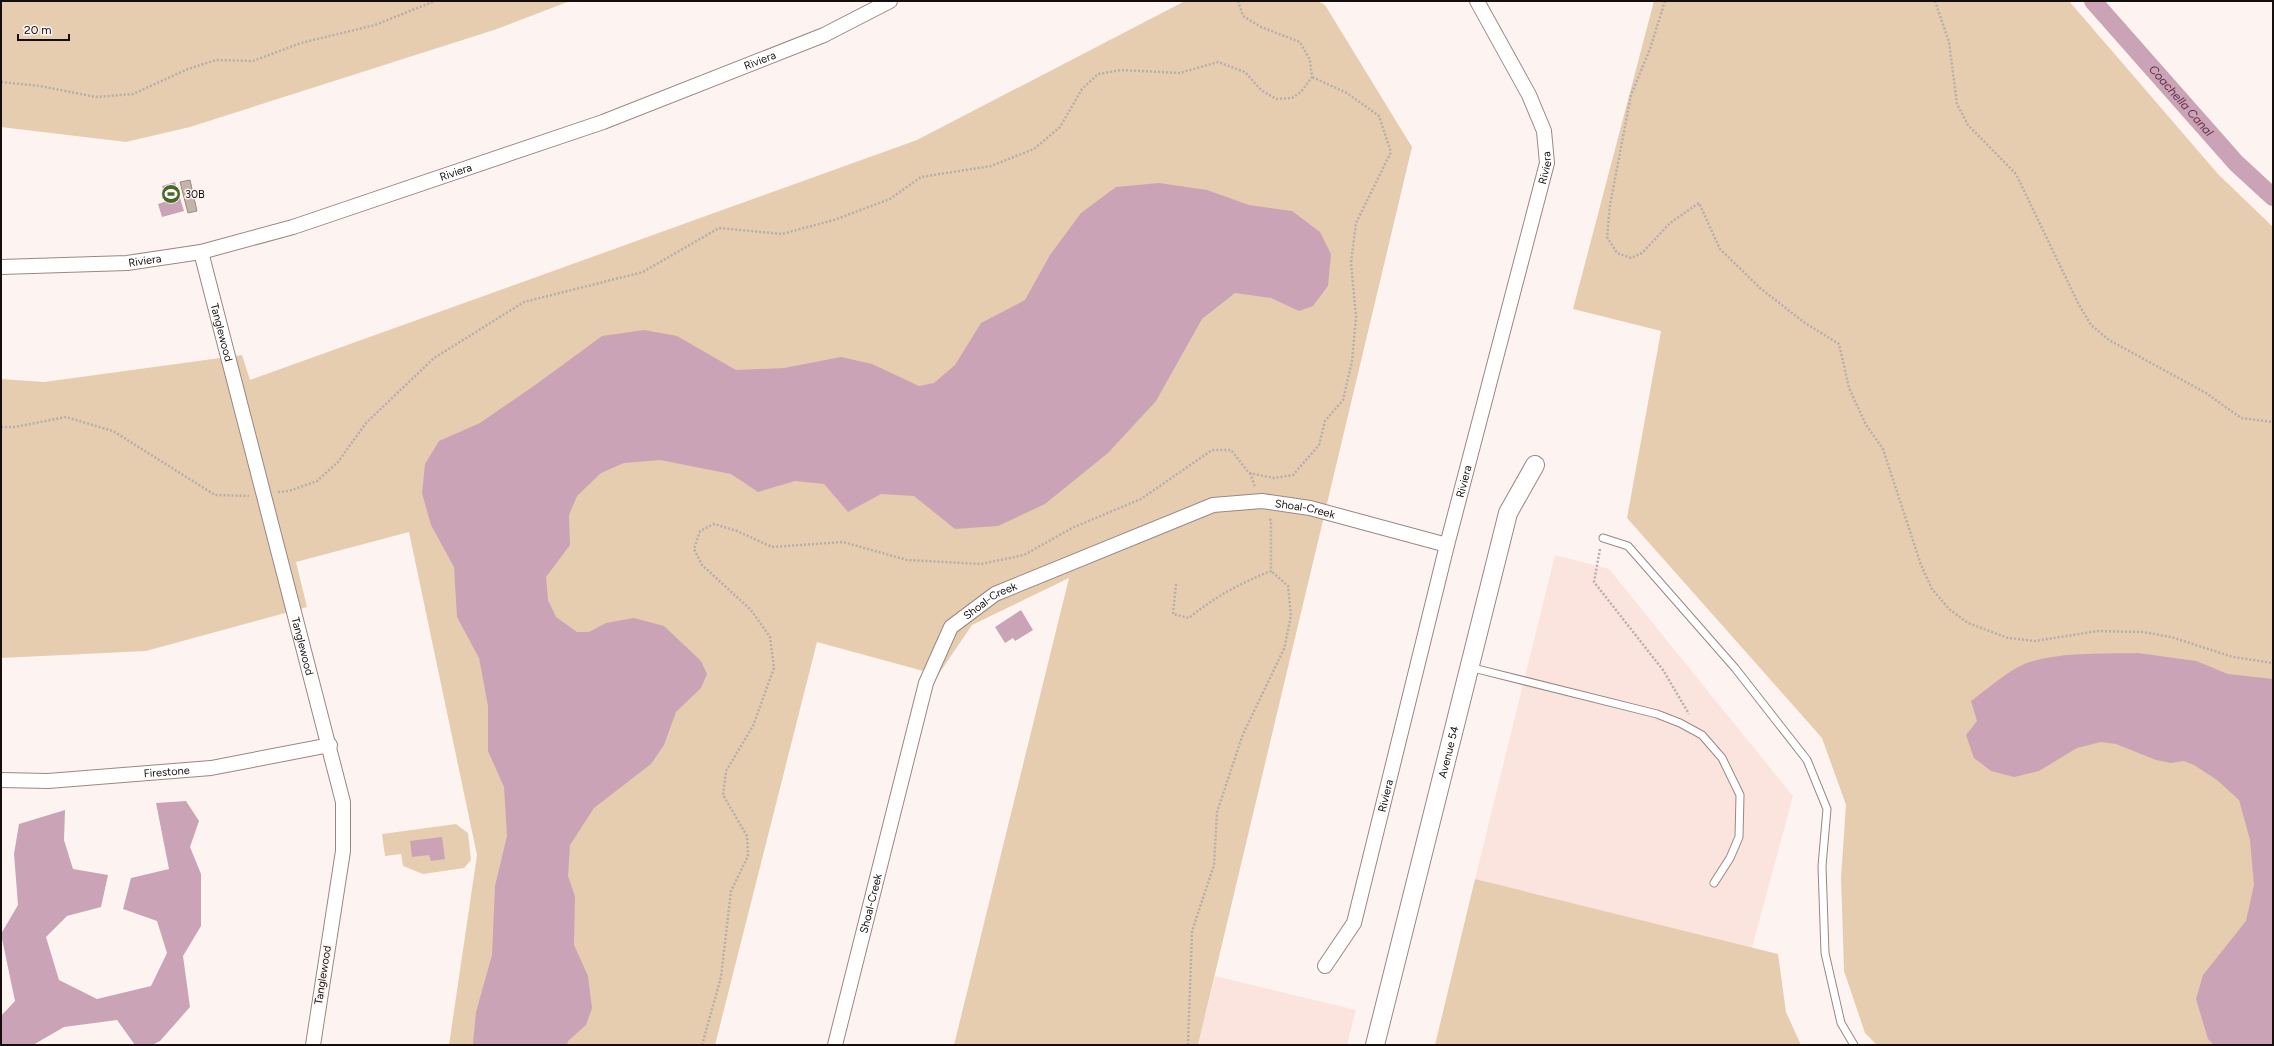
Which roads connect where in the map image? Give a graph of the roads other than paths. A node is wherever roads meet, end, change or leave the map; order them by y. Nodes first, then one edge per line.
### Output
1 (890, 1) edge
2 (1477, 1) edge
3 (201, 252) junction
4 (1, 267) edge
5 (1535, 465) dead end
6 (1603, 538) road end
7 (1447, 544) junction
8 (1469, 667) junction
9 (330, 745) junction
10 (1, 780) edge
11 (1714, 882) dead end
12 (1326, 966) dead end
13 (313, 1045) edge
14 (835, 1045) edge
15 (1374, 1045) edge
16 (1854, 1045) edge

1 - 3 street, Riviera
2 - 7 street, Riviera
3 - 4 street, Riviera
3 - 9 street, Tanglewood
5 - 8 street, Avenue 54
6 - 16 lane
7 - 12 street, Riviera
7 - 14 street, Shoal-Creek
8 - 11 lane
8 - 15 street, Avenue 54
9 - 10 street, Firestone
9 - 13 street, Tanglewood

